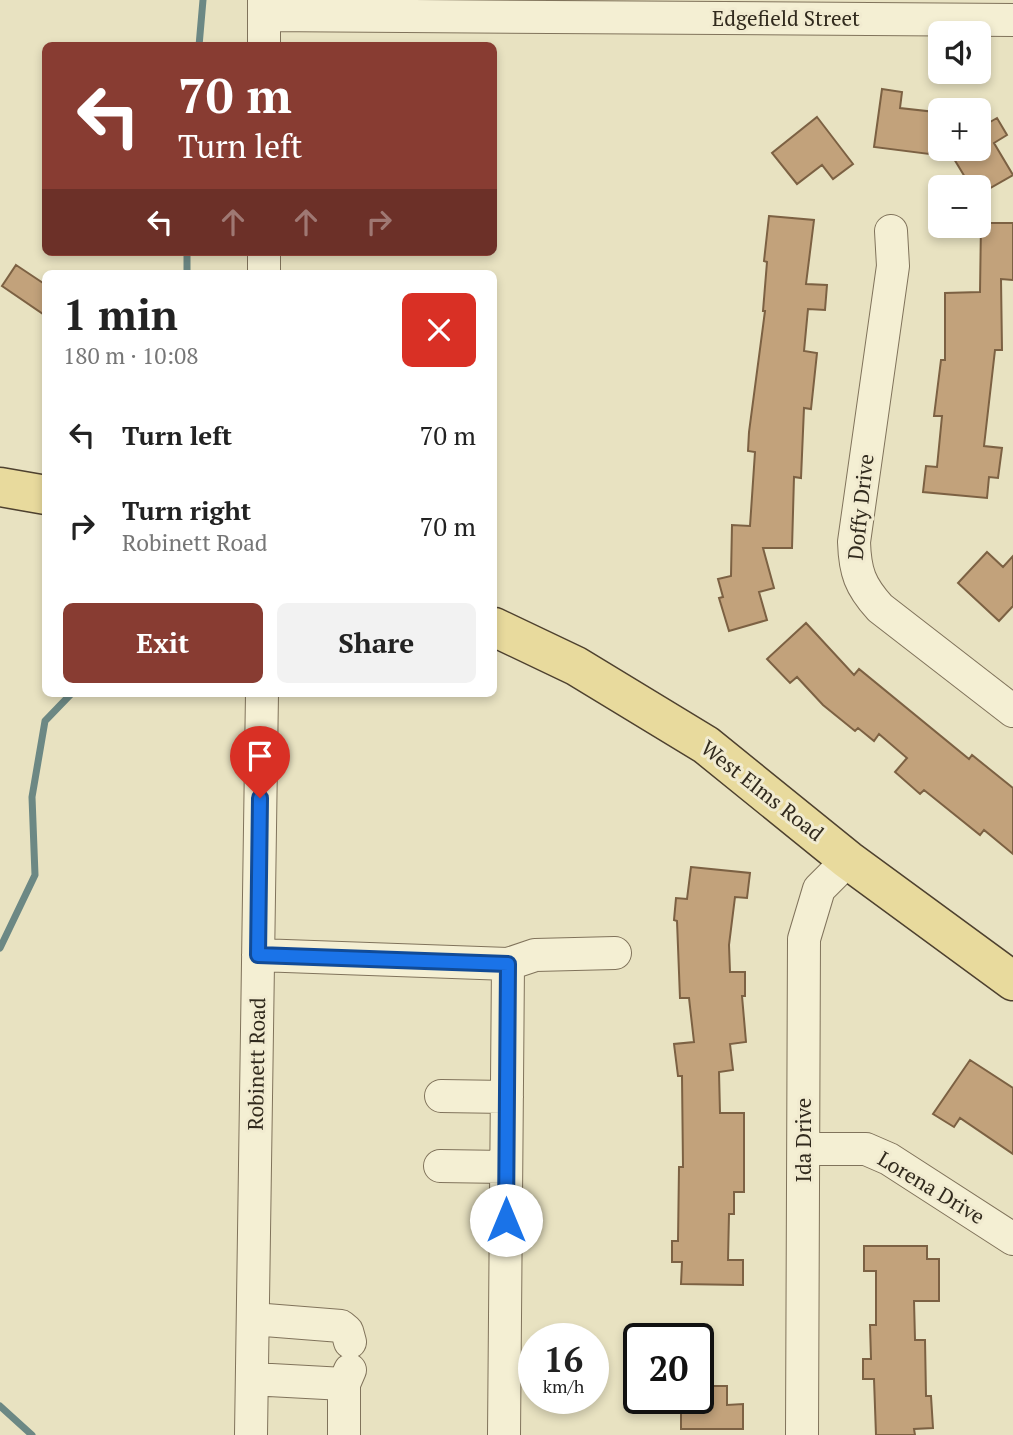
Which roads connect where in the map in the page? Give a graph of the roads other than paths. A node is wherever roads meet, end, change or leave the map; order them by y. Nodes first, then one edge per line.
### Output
1 (1004, 14) edge
2 (264, 20) edge
3 (891, 231) dead end
4 (0, 487) edge
5 (42, 494) edge
6 (497, 628) edge
7 (262, 697) edge
8 (1013, 711) edge
9 (848, 860) junction
10 (615, 953) dead end
11 (258, 955) junction
12 (508, 964) junction
13 (1013, 981) edge
14 (441, 1096) dead end
15 (507, 1097) junction
16 (804, 1149) junction
17 (440, 1166) dead end
18 (506, 1167) junction
19 (1013, 1239) edge
20 (253, 1319) junction
21 (348, 1365) junction
22 (252, 1379) junction
23 (251, 1435) edge
24 (344, 1435) edge
25 (505, 1435) edge
26 (802, 1435) edge

1 - 2 street, Edgefield Street
3 - 8 street, Doffy Drive
4 - 5 main road
6 - 9 main road, West Elms Road
7 - 11 street, Robinett Road
9 - 13 main road, West Elms Road
9 - 16 street, Ida Drive
10 - 12 street
11 - 12 street
11 - 20 street, Robinett Road
12 - 15 street
14 - 15 street
15 - 18 street
16 - 19 street, Lorena Drive
16 - 26 street, Ida Drive
17 - 18 street
18 - 25 street
20 - 21 street
20 - 22 street, Robinett Road
21 - 22 street
21 - 24 street
22 - 23 street, Robinett Road

